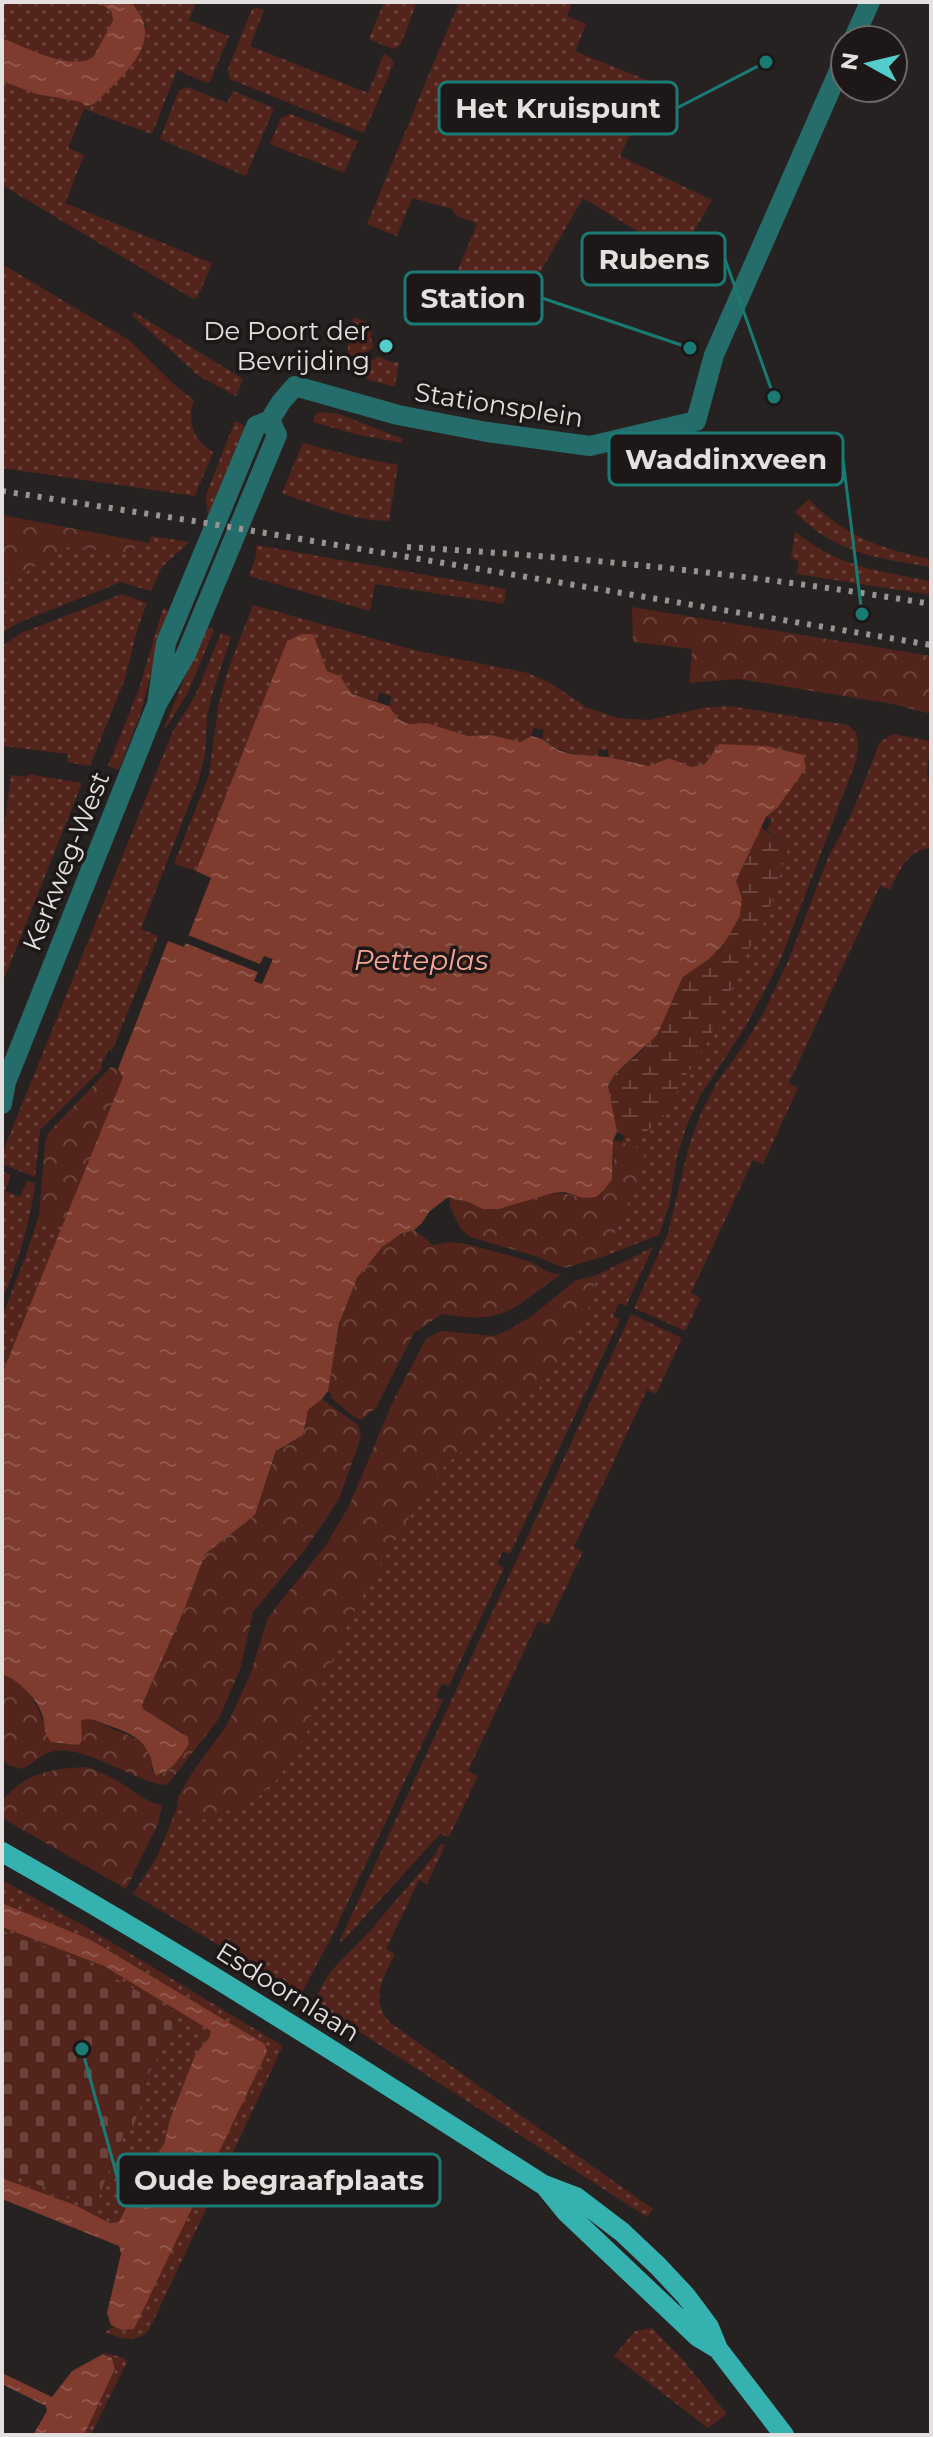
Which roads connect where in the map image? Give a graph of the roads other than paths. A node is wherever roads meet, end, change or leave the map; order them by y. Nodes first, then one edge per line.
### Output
1 (870, 2) edge
2 (860, 24) edge
3 (829, 93) edge
4 (295, 386) joint
5 (4, 1085) edge
6 (2, 1104) edge
7 (2, 1852) edge
8 (784, 2435) edge

1 - 2 street
3 - 4 street, Stationsplein
4 - 5 street, Kerkweg-West
5 - 6 street, Kerkweg-West
7 - 8 main road, Esdoornlaan

